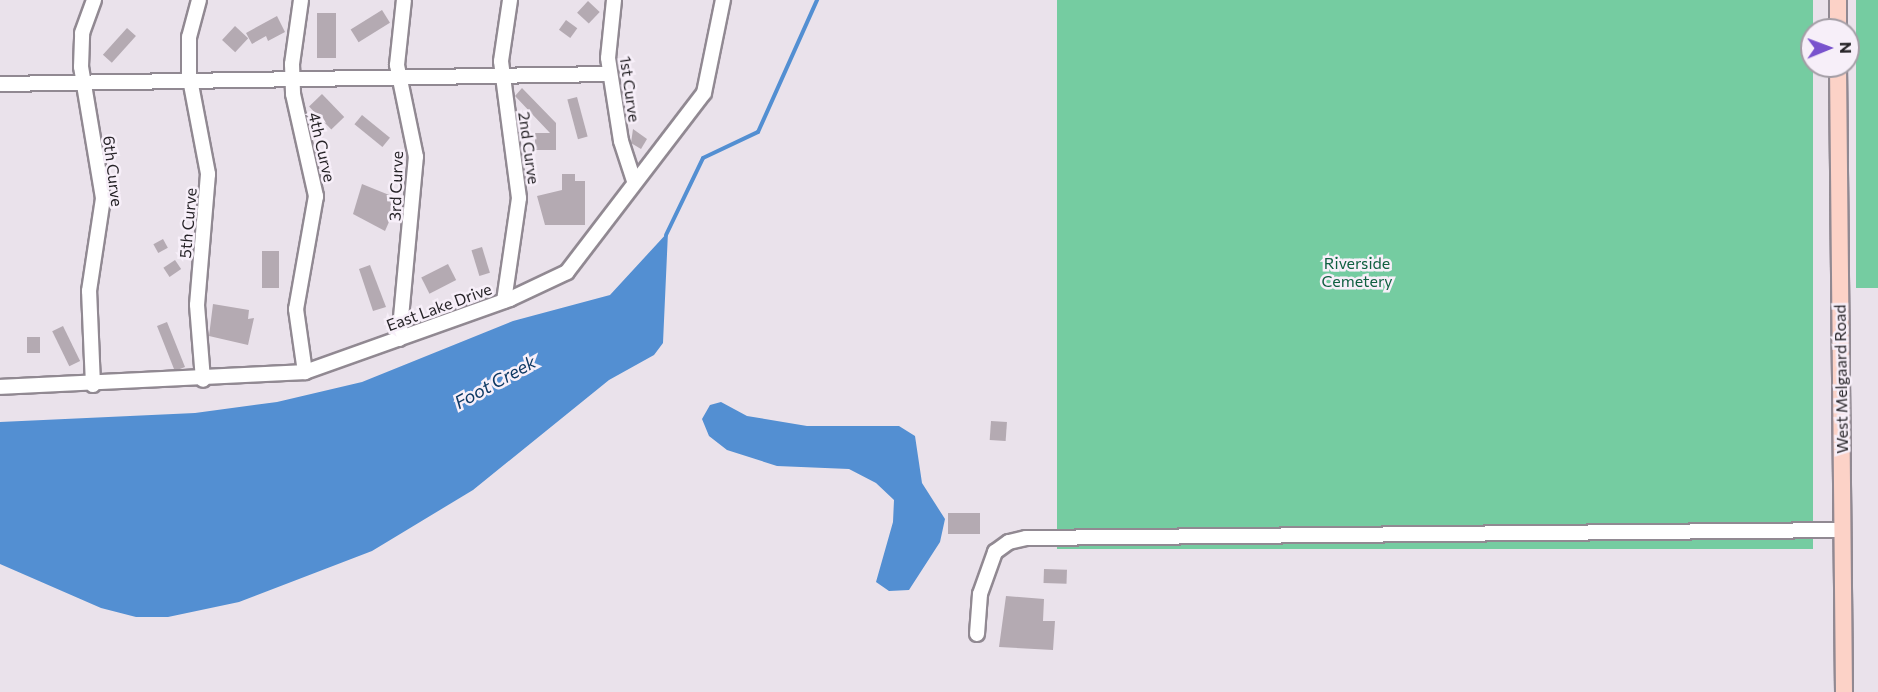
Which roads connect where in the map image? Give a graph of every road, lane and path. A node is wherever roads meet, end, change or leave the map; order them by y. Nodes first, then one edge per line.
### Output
1 (94, 0) edge
2 (199, 0) edge
3 (301, 0) edge
4 (404, 0) edge
5 (510, 0) edge
6 (614, 0) edge
7 (723, 0) edge
8 (1838, 0) edge
9 (1838, 18) edge
10 (610, 74) junction
11 (502, 75) junction
12 (398, 77) junction
13 (1838, 78) edge
14 (292, 79) junction
15 (190, 81) junction
16 (82, 82) junction
17 (0, 84) edge
18 (634, 182) junction
19 (504, 301) junction
20 (399, 339) junction
21 (305, 372) junction
22 (203, 380) junction
23 (93, 385) junction
24 (0, 387) edge
25 (1842, 530) junction
26 (977, 634) dead end
27 (1844, 692) edge

1 - 16 street, 6th Curve
2 - 15 street, 5th Curve
3 - 14 street, 4th Curve
4 - 12 street, 3rd Curve
5 - 11 street, 2nd Curve
6 - 10 street, 1st Curve
7 - 18 street, East Lake Drive
8 - 9 main road
10 - 11 street
10 - 18 street, 1st Curve
11 - 12 street
11 - 19 street, 2nd Curve
12 - 14 street
12 - 20 street, 3rd Curve
13 - 25 main road, West Melgaard Road
14 - 15 street
14 - 21 street, 4th Curve
15 - 16 street
15 - 22 street, 5th Curve
16 - 17 street
16 - 23 street, 6th Curve
18 - 19 street, East Lake Drive
19 - 20 street, East Lake Drive
20 - 21 street, East Lake Drive
21 - 22 street, East Lake Drive
22 - 23 street, East Lake Drive
23 - 24 street, East Lake Drive
25 - 26 street
25 - 27 main road, West Melgaard Road

